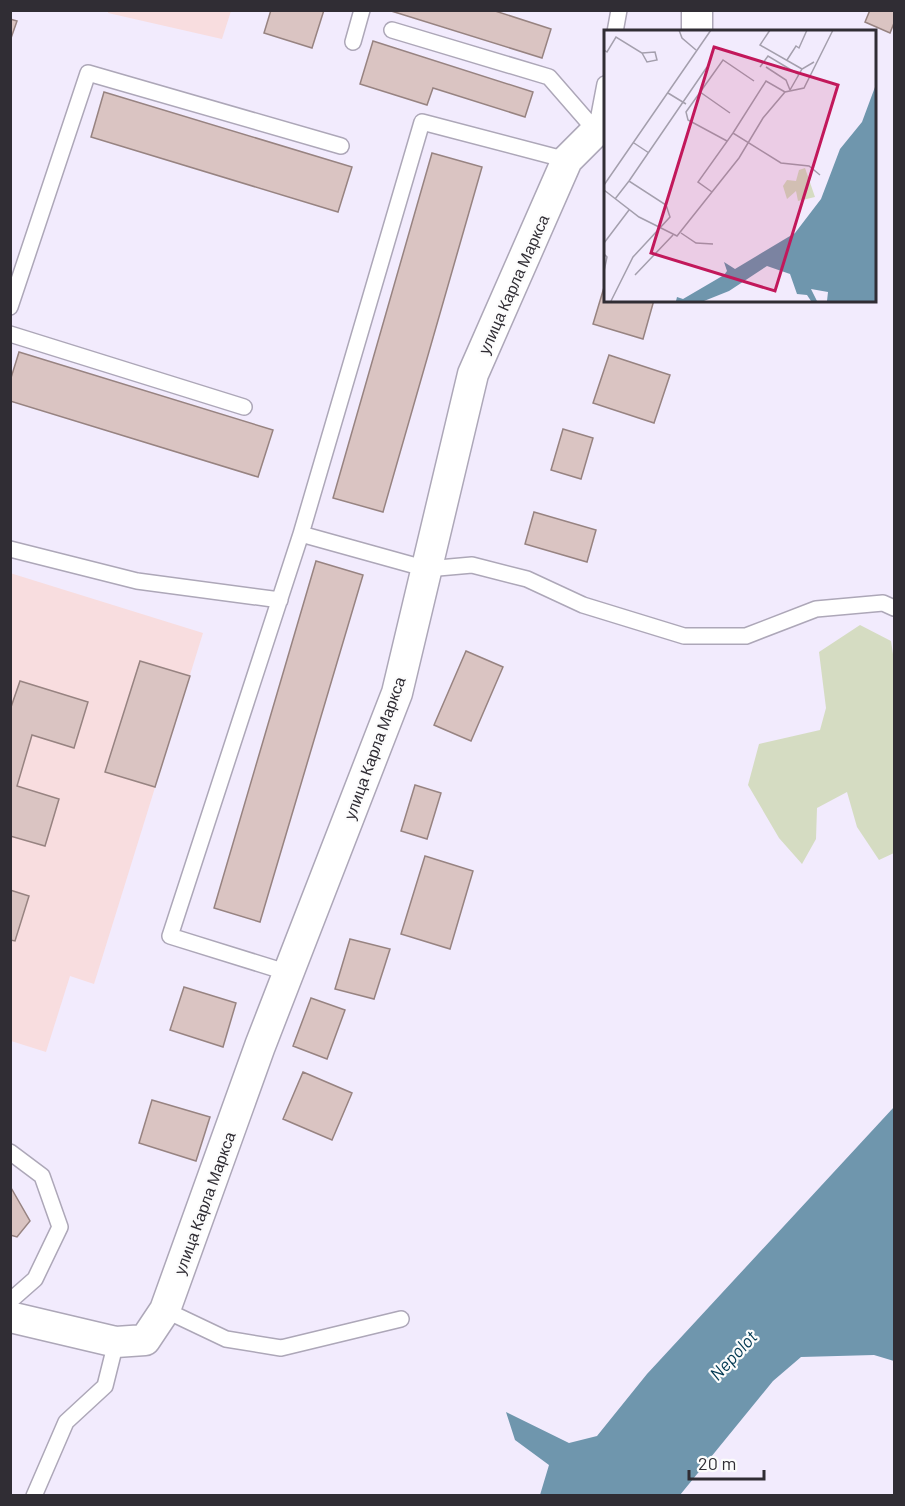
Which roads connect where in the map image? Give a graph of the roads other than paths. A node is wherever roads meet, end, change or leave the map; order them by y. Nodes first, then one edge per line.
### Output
1 (362, 10) edge
2 (697, 10) edge
3 (619, 11) edge
4 (392, 30) dead end
5 (615, 30) edge
6 (697, 30) edge
7 (353, 42) dead end
8 (604, 93) edge
9 (600, 130) edge
10 (341, 146) dead end
11 (567, 160) junction
12 (10, 307) edge
13 (10, 334) edge
14 (244, 407) dead end
15 (301, 534) junction
16 (10, 549) edge
17 (427, 568) junction
18 (280, 600) junction
19 (894, 608) edge
20 (288, 973) junction
21 (10, 1152) edge
22 (10, 1301) edge
23 (165, 1310) junction
24 (10, 1317) edge
25 (401, 1319) dead end
26 (130, 1341) junction
27 (34, 1496) edge

1 - 7 lane
2 - 6 street
3 - 5 lane
4 - 9 lane
8 - 9 lane
9 - 11 street, улица Карла Маркса
10 - 12 lane
11 - 15 lane
11 - 17 street, улица Карла Маркса
13 - 14 lane
15 - 17 lane
15 - 18 lane
16 - 18 lane
17 - 19 lane
17 - 20 street, улица Карла Маркса
18 - 20 lane
20 - 23 street, улица Карла Маркса
21 - 22 lane
23 - 25 lane
23 - 26 street, улица Карла Маркса
24 - 26 street
26 - 27 lane

